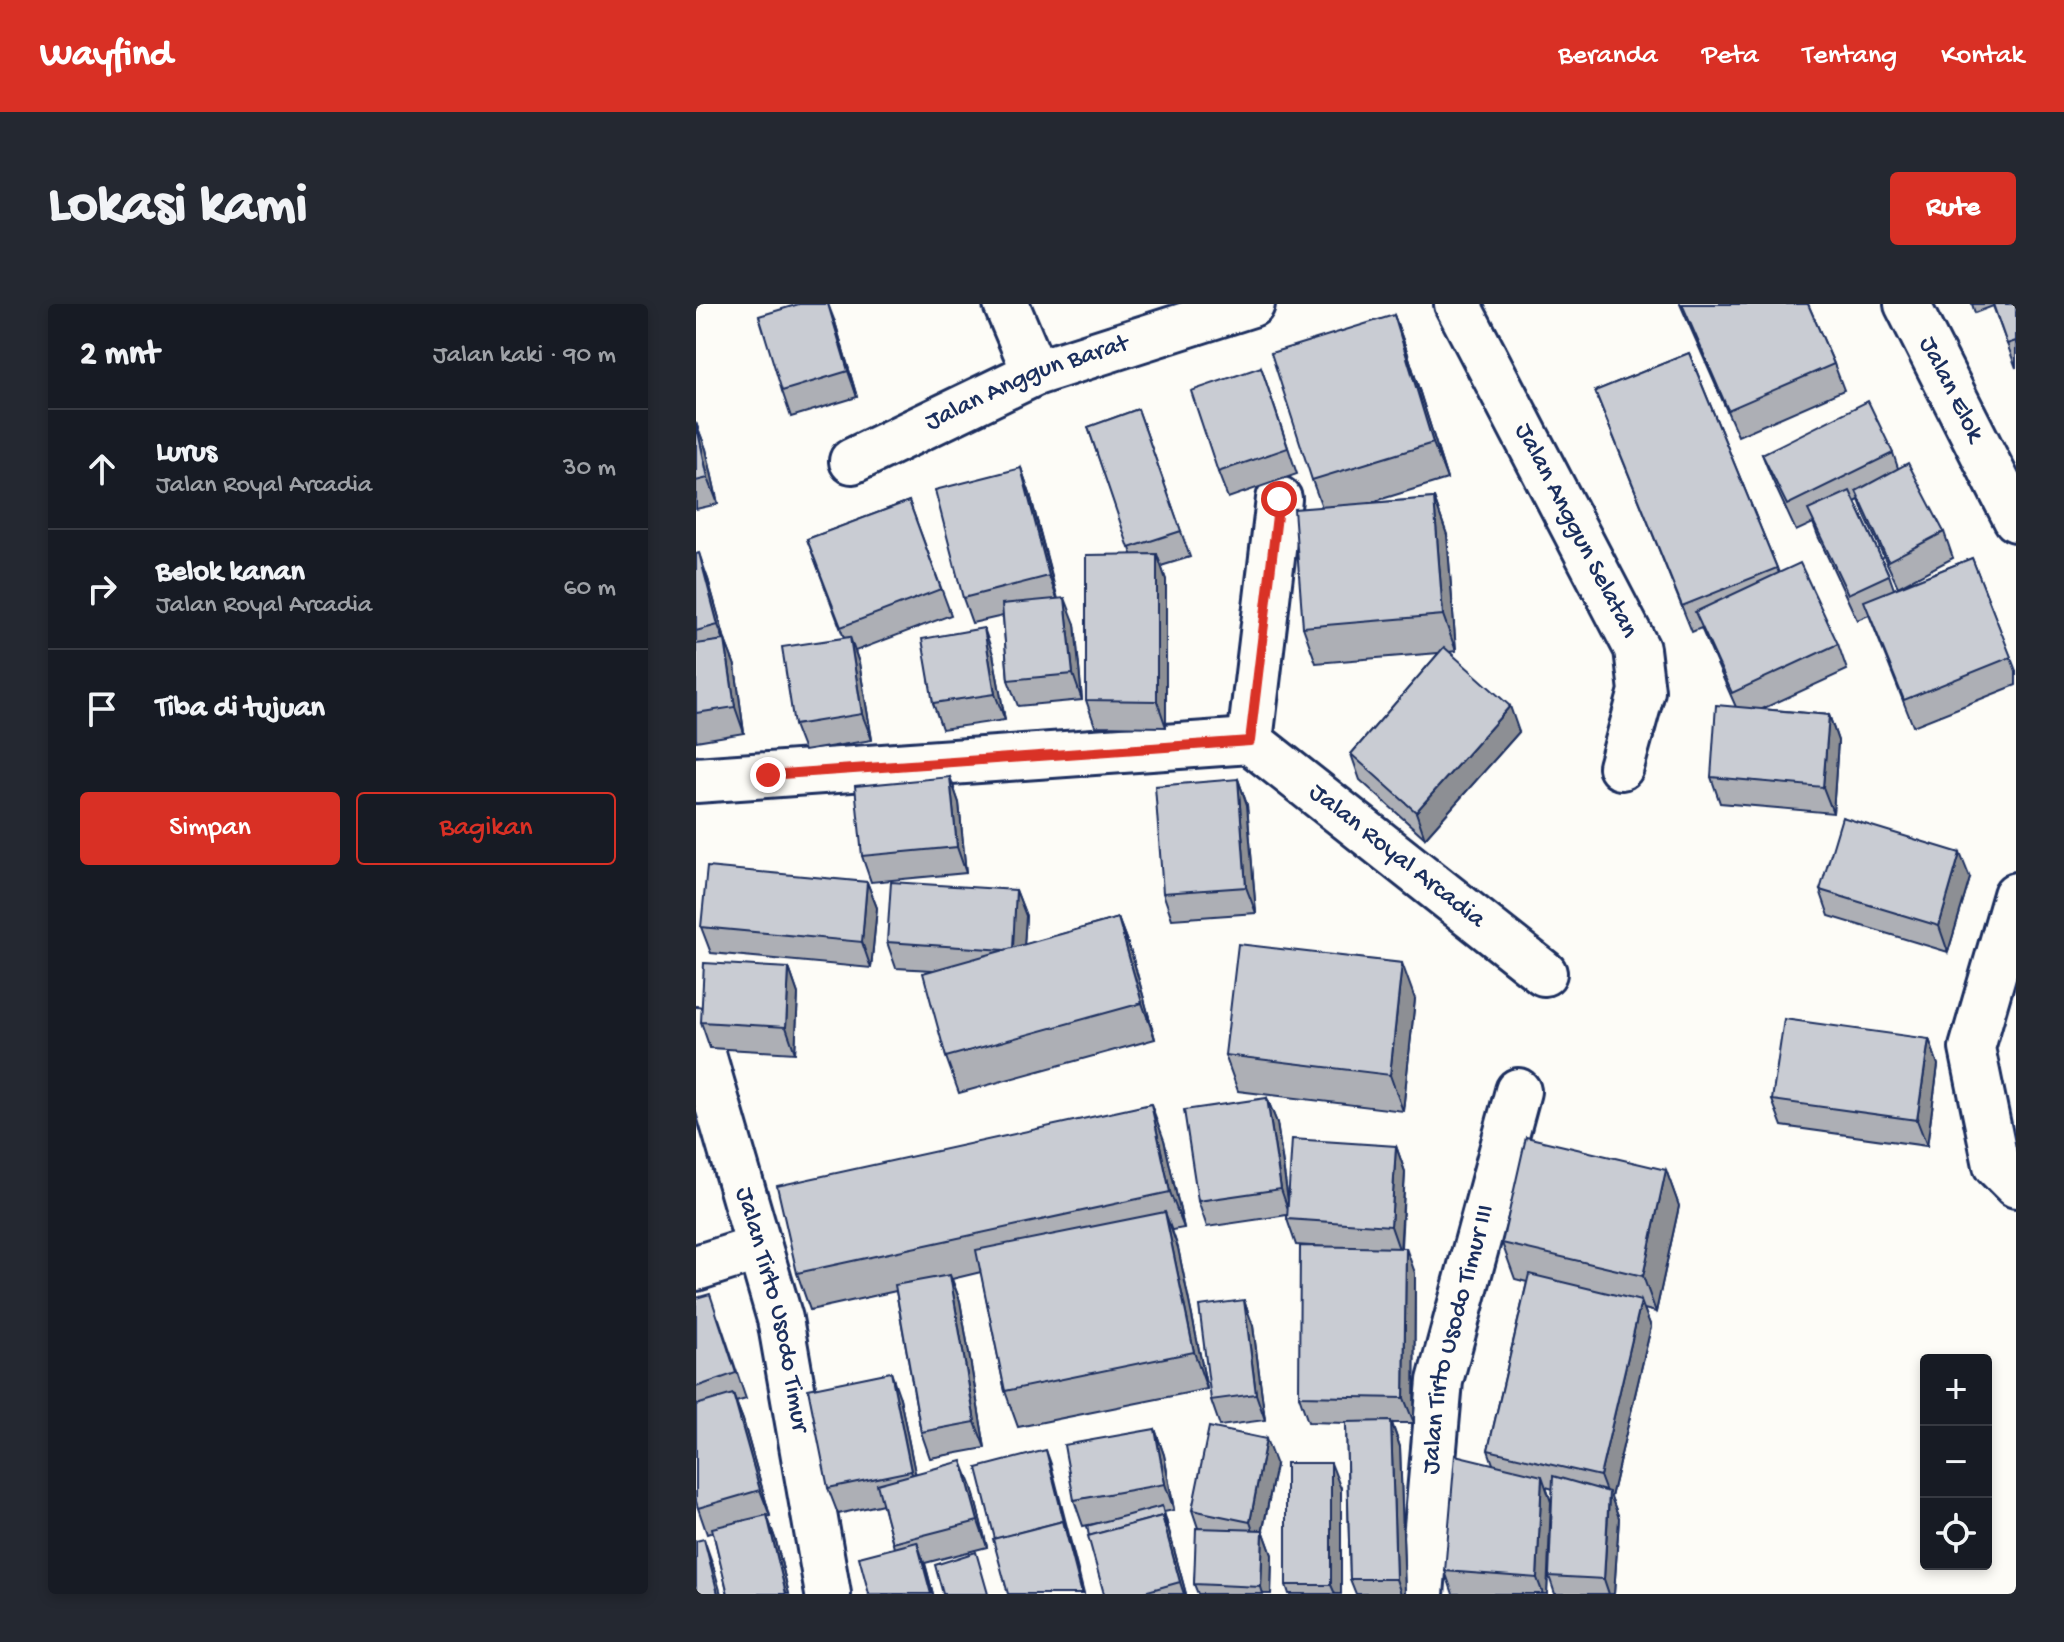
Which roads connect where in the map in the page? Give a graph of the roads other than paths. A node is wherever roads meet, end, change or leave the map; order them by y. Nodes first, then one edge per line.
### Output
1 (1006, 304) edge
2 (1252, 304) edge
3 (1457, 304) edge
4 (1907, 304) edge
5 (1035, 373) junction
6 (852, 461) dead end
7 (1279, 499) dead end
8 (2016, 519) edge
9 (1250, 741) junction
10 (1621, 767) dead end
11 (696, 780) edge
12 (2016, 895) edge
13 (1544, 973) dead end
14 (696, 1030) edge
15 (1518, 1091) dead end
16 (2016, 1185) edge
17 (759, 1248) junction
18 (696, 1268) edge
19 (828, 1594) edge
20 (1421, 1594) edge

1 - 5 street
2 - 5 street, Jalan Anggun Barat
3 - 10 street, Jalan Anggun Selatan
4 - 8 street, Jalan Elok
5 - 6 street, Jalan Anggun Barat
7 - 9 street
9 - 11 street
9 - 13 street, Jalan Royal Arcadia
12 - 16 street
14 - 17 street, Jalan Tirto Usodo Timur
15 - 20 street, Jalan Tirto Usodo Timur III
17 - 18 street
17 - 19 street, Jalan Tirto Usodo Timur

